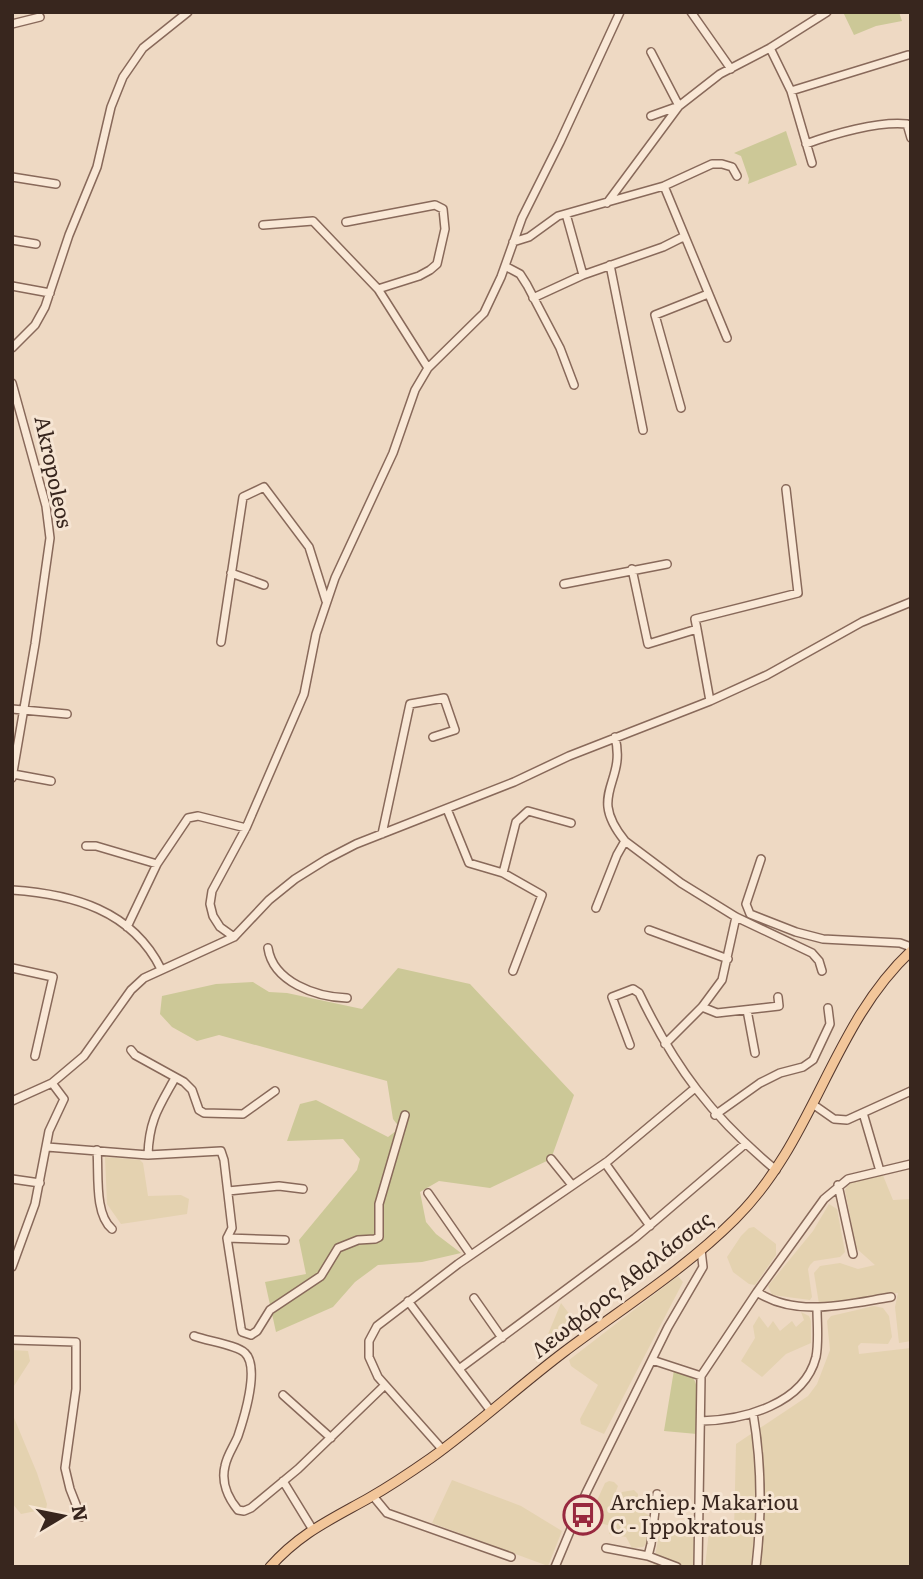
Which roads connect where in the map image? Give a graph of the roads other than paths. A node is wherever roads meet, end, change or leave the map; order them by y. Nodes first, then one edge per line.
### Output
1 (188, 12) edge
2 (620, 12) edge
3 (827, 12) edge
4 (696, 13) edge
5 (40, 17) dead end
6 (12, 24) edge
7 (770, 48) junction
8 (651, 52) dead end
9 (908, 55) dead end
10 (731, 69) junction
11 (791, 92) junction
12 (679, 106) junction
13 (651, 116) dead end
14 (909, 123) edge
15 (911, 138) edge
16 (806, 144) junction
17 (812, 163) dead end
18 (737, 176) dead end
19 (12, 177) edge
20 (56, 184) dead end
21 (664, 186) junction
22 (607, 203) junction
23 (566, 214) junction
24 (346, 222) dead end
25 (263, 225) dead end
26 (683, 237) junction
27 (12, 240) edge
28 (513, 242) junction
29 (36, 244) dead end
30 (610, 265) junction
31 (505, 266) junction
32 (583, 275) junction
33 (12, 286) edge
34 (377, 289) junction
35 (50, 293) junction
36 (708, 294) junction
37 (533, 298) junction
38 (727, 338) dead end
39 (12, 348) edge
40 (428, 368) junction
41 (12, 383) edge
42 (574, 385) dead end
43 (681, 408) dead end
44 (643, 430) dead end
45 (786, 489) dead end
46 (667, 564) dead end
47 (632, 569) junction
48 (231, 573) junction
49 (564, 583) dead end
50 (264, 585) dead end
51 (326, 601) junction
52 (911, 602) edge
53 (697, 629) junction
54 (220, 642) dead end
55 (710, 701) junction
56 (12, 709) edge
57 (25, 710) junction
58 (67, 714) dead end
59 (432, 737) dead end
60 (615, 737) junction
61 (13, 776) edge
62 (51, 781) dead end
63 (447, 809) junction
64 (570, 823) dead end
65 (246, 828) junction
66 (382, 834) junction
67 (625, 841) junction
68 (86, 846) dead end
69 (761, 859) dead end
70 (157, 864) junction
71 (503, 873) junction
72 (12, 890) edge
73 (596, 908) dead end
74 (736, 917) junction
75 (127, 927) junction
76 (649, 930) dead end
77 (234, 937) junction
78 (268, 948) dead end
79 (911, 949) edge
80 (728, 959) junction
81 (12, 968) edge
82 (160, 968) junction
83 (513, 971) dead end
84 (822, 971) dead end
85 (778, 997) dead end
86 (347, 998) dead end
87 (702, 1007) junction
88 (828, 1008) dead end
89 (747, 1010) junction
90 (664, 1044) junction
91 (630, 1045) dead end
92 (131, 1050) dead end
93 (755, 1053) dead end
94 (35, 1056) dead end
95 (175, 1078) junction
96 (52, 1083) junction
97 (695, 1088) junction
98 (275, 1091) dead end
99 (911, 1091) edge
100 (12, 1101) edge
101 (814, 1105) junction
102 (863, 1113) junction
103 (405, 1115) dead end
104 (715, 1115) junction
105 (745, 1144) junction
106 (47, 1147) junction
107 (97, 1150) junction
108 (148, 1155) junction
109 (551, 1159) dead end
110 (605, 1163) junction
111 (911, 1164) edge
112 (776, 1170) junction
113 (880, 1171) junction
114 (12, 1179) edge
115 (40, 1183) junction
116 (572, 1185) junction
117 (838, 1185) junction
118 (303, 1189) dead end
119 (228, 1191) junction
120 (428, 1193) dead end
121 (650, 1226) junction
122 (112, 1229) dead end
123 (227, 1238) junction
124 (285, 1240) dead end
125 (701, 1250) junction
126 (853, 1254) dead end
127 (471, 1255) junction
128 (12, 1267) edge
129 (757, 1292) junction
130 (891, 1297) dead end
131 (474, 1298) dead end
132 (408, 1301) junction
133 (817, 1308) junction
134 (194, 1336) dead end
135 (502, 1338) junction
136 (12, 1340) edge
137 (652, 1360) junction
138 (458, 1369) junction
139 (701, 1376) junction
140 (386, 1385) junction
141 (283, 1395) dead end
142 (490, 1410) junction
143 (753, 1413) junction
144 (701, 1421) junction
145 (331, 1438) junction
146 (442, 1449) junction
147 (283, 1481) junction
148 (657, 1494) dead end
149 (373, 1496) junction
150 (81, 1517) dead end
151 (313, 1530) junction
152 (606, 1548) dead end
153 (648, 1556) junction
154 (511, 1557) dead end
155 (270, 1567) edge
156 (555, 1567) edge
157 (677, 1567) edge
158 (698, 1567) edge
159 (756, 1567) edge

1 - 35 street
2 - 28 street
3 - 7 street
4 - 10 street
5 - 6 street
7 - 10 street
7 - 11 street
8 - 12 street
9 - 11 street
10 - 12 street
11 - 16 street
12 - 13 street
12 - 22 street
14 - 15 street
14 - 16 street
16 - 17 street
18 - 21 street
19 - 20 street
21 - 22 street
21 - 26 street
22 - 23 street
23 - 28 street
23 - 32 street
24 - 34 street
25 - 34 street
26 - 30 street
26 - 36 street
27 - 29 street
28 - 31 street
30 - 32 street
30 - 44 street
31 - 37 street
31 - 40 street
32 - 37 street
33 - 35 street
34 - 40 street
35 - 39 street
36 - 38 street
36 - 43 street
37 - 42 street
40 - 51 street
41 - 57 street, Akropoleos
45 - 53 street
46 - 47 street
47 - 49 street
47 - 53 street
48 - 50 street
48 - 51 street
48 - 54 street
51 - 65 street
52 - 55 street
53 - 55 street
55 - 60 street
56 - 57 street
57 - 58 street
57 - 61 street, Akropoleos
59 - 66 street
60 - 63 street
60 - 67 street
61 - 62 street
63 - 66 street
63 - 71 street
64 - 71 street
65 - 70 street
65 - 77 street
66 - 77 street
67 - 73 street
67 - 74 street
68 - 70 street
69 - 79 street
70 - 75 street
71 - 83 street
72 - 75 street
74 - 80 street
74 - 84 street
75 - 82 street
76 - 80 street
77 - 82 street
78 - 86 street
79 - 101 main road, Λεωφόρος Αθαλάσσας
80 - 87 street
81 - 94 street
82 - 96 street
85 - 89 street
87 - 89 street
87 - 90 street
88 - 104 street
89 - 93 street
90 - 91 street
90 - 97 street
92 - 95 street
95 - 98 street
95 - 108 street
96 - 100 street
96 - 106 street
97 - 104 street
97 - 110 street
99 - 102 street
101 - 102 street
101 - 112 main road, Λεωφόρος Αθαλάσσας
102 - 113 street
103 - 123 street
104 - 105 street
105 - 112 street
105 - 121 street
106 - 107 street
106 - 115 street
107 - 108 street
107 - 122 street
108 - 119 street
109 - 116 street
110 - 116 street
110 - 121 street
111 - 113 street
112 - 125 main road, Λεωφόρος Αθαλάσσας
113 - 117 street
114 - 115 street
115 - 128 street
116 - 127 street
117 - 126 street
117 - 129 street
118 - 119 street
119 - 123 street
120 - 127 street
121 - 135 street
123 - 124 street
125 - 137 street
125 - 142 main road, Λεωφόρος Αθαλάσσας
127 - 132 street
129 - 133 street
129 - 139 street
130 - 133 street
131 - 135 street
132 - 138 street
132 - 140 street
133 - 143 street
134 - 147 street
135 - 138 street
136 - 150 street
137 - 139 street
137 - 156 street
138 - 142 street
139 - 144 street
140 - 145 street
140 - 146 street
141 - 145 street
142 - 146 main road, Λεωφόρος Αθαλάσσας
143 - 144 street
143 - 159 street
144 - 158 street
145 - 147 street
146 - 149 main road, Λεωφόρος Αθαλάσσας
147 - 151 street
148 - 153 street
149 - 151 main road, Λεωφόρος Αθαλάσσας
149 - 154 street
151 - 155 main road, Λεωφόρος Αθαλάσσας
152 - 153 street
153 - 157 street

